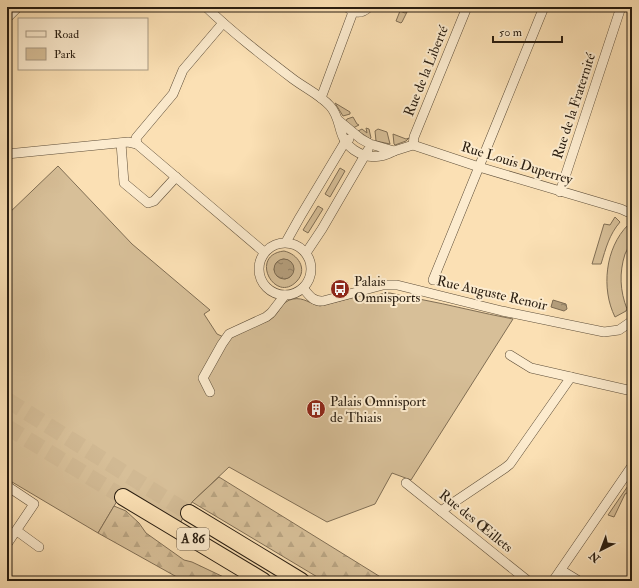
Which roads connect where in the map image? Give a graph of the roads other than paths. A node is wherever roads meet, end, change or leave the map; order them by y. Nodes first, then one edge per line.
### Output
1 (18, 7) edge
2 (206, 7) edge
3 (369, 7) edge
4 (467, 7) edge
5 (544, 7) edge
6 (621, 7) edge
7 (350, 10) edge
8 (7, 18) edge
9 (223, 23) junction
10 (320, 98) junction
11 (338, 120) junction
12 (354, 134) junction
13 (345, 142) junction
14 (121, 143) junction
15 (136, 144) junction
16 (370, 144) junction
17 (413, 145) junction
18 (394, 151) junction
19 (7, 154) edge
20 (366, 155) junction
21 (479, 167) junction
22 (176, 177) junction
23 (560, 192) junction
24 (632, 214) edge
25 (286, 242) junction
26 (264, 252) junction
27 (306, 253) junction
28 (433, 280) dead end
29 (303, 288) junction
30 (285, 295) junction
31 (632, 321) edge
32 (510, 355) dead end
33 (571, 377) junction
34 (632, 391) edge
35 (210, 392) dead end
36 (632, 466) edge
37 (406, 483) dead end
38 (7, 486) edge
39 (123, 496) tunnel mouth
40 (441, 510) junction
41 (189, 513) tunnel mouth
42 (17, 531) junction
43 (7, 544) edge
44 (39, 547) dead end
45 (561, 570) junction
46 (263, 581) edge
47 (301, 581) edge
48 (528, 581) edge
49 (553, 581) edge
50 (579, 581) edge

1 - 8 street
2 - 9 street
3 - 7 street
4 - 17 street, Rue de la Liberté
5 - 21 street
6 - 23 street, Rue de la Fraternité
7 - 10 street
9 - 10 street
9 - 15 street
10 - 11 street
11 - 12 street
11 - 13 street
12 - 13 street
12 - 16 street
13 - 20 street
13 - 25 street
14 - 15 street
14 - 19 street
14 - 22 street
15 - 22 street
16 - 18 street
16 - 20 street
17 - 18 street
17 - 21 street, Rue Louis Duperrey
18 - 20 street
20 - 27 street
21 - 23 street, Rue Louis Duperrey
21 - 28 street
22 - 26 street
23 - 24 street, Rue Louis Duperrey
25 - 26 street
25 - 27 street
26 - 30 street
27 - 29 street
29 - 30 street
29 - 31 street, Rue Auguste Renoir
30 - 35 street
32 - 33 street
33 - 34 street
33 - 40 street
36 - 45 street
37 - 40 street, Rue des Œillets
38 - 42 street
39 - 46 highway, A 86
40 - 48 street, Rue des Œillets
41 - 47 highway, A 86
42 - 43 street
42 - 44 street
45 - 49 street
45 - 50 street

